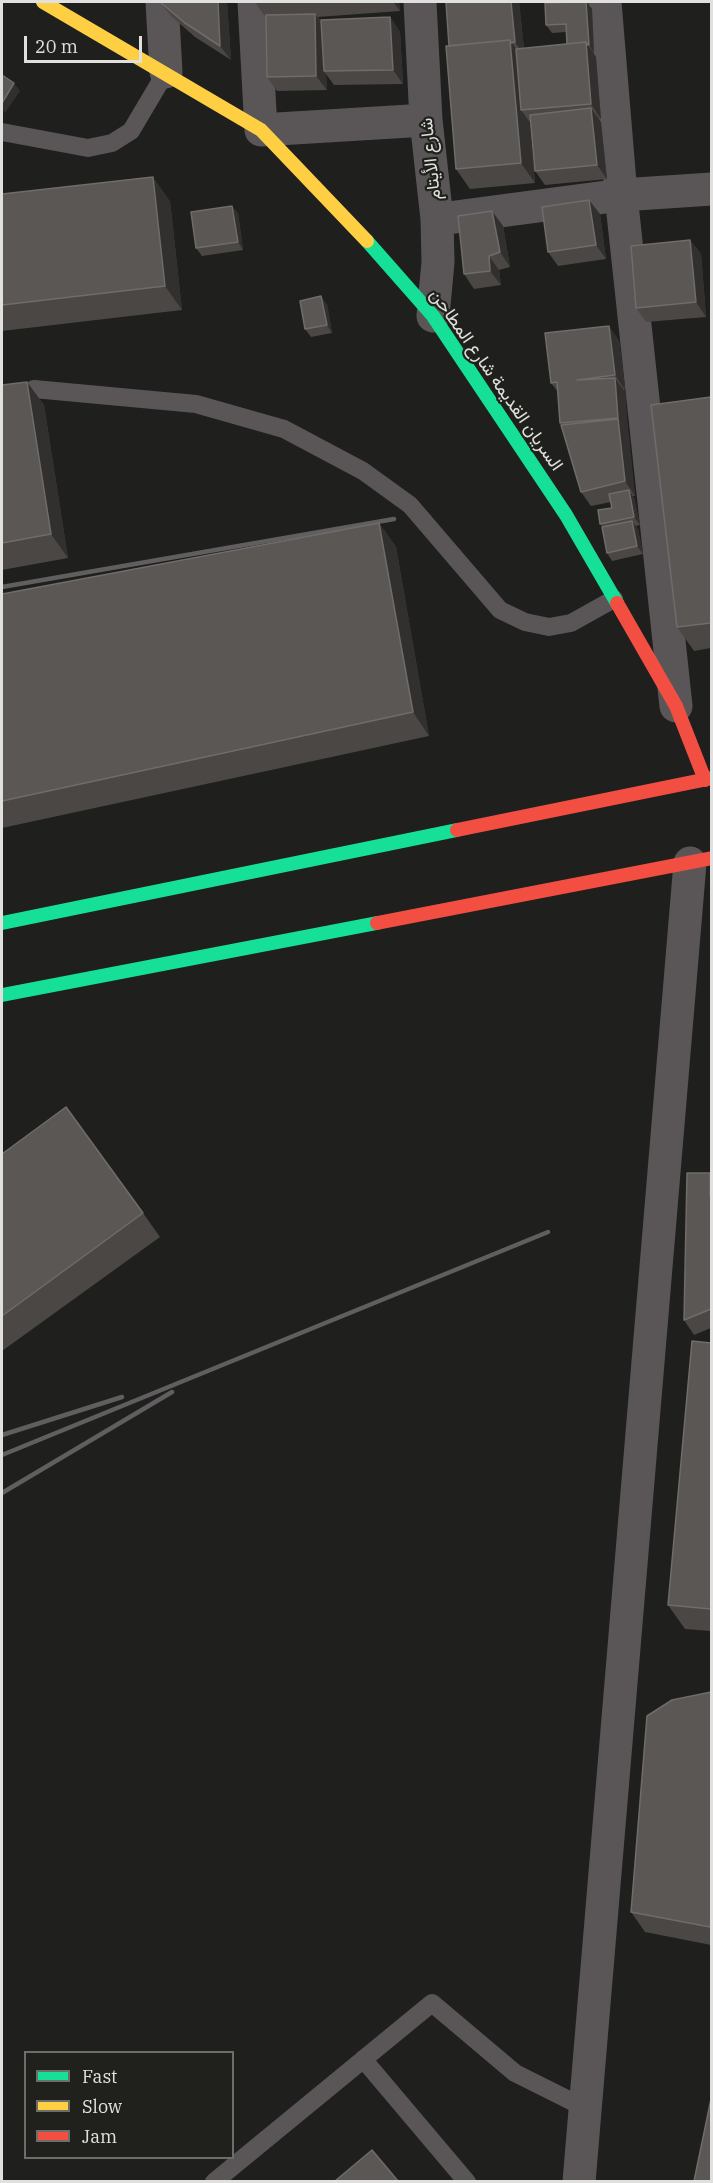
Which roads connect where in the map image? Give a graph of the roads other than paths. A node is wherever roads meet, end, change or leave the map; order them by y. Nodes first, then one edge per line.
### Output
1 (43, 2) edge
2 (162, 2) edge
3 (254, 2) edge
4 (420, 2) edge
5 (606, 2) edge
6 (166, 72) junction
7 (426, 120) junction
8 (261, 130) junction
9 (2, 132) edge
10 (711, 189) edge
11 (621, 195) junction
12 (437, 219) junction
13 (433, 316) junction
14 (34, 389) dead end
15 (678, 404) edge
16 (645, 410) junction
17 (614, 599) junction
18 (676, 706) junction
19 (708, 779) edge
20 (701, 860) edge
21 (2, 923) edge
22 (2, 995) edge
23 (363, 2059) junction
24 (585, 2108) junction
25 (214, 2181) edge
26 (466, 2181) edge
27 (579, 2181) edge

1 - 6 main road, السريان القديمة شارع المطاحن
2 - 6 street
3 - 8 street
4 - 7 street, شارع الأيتام
5 - 11 street
6 - 8 main road, السريان القديمة شارع المطاحن
6 - 9 lane
7 - 8 street
7 - 12 street, شارع الأيتام
8 - 13 main road, السريان القديمة شارع المطاحن
10 - 11 street
11 - 12 street
11 - 16 street
12 - 13 street, شارع الأيتام
13 - 17 main road, السريان القديمة شارع المطاحن
14 - 17 lane
15 - 16 street
16 - 18 street
17 - 18 main road, السريان القديمة شارع المطاحن
18 - 19 main road, السريان القديمة شارع المطاحن
19 - 21 main road
20 - 22 main road
20 - 24 street
23 - 24 lane
23 - 25 lane
23 - 26 lane
24 - 27 street

